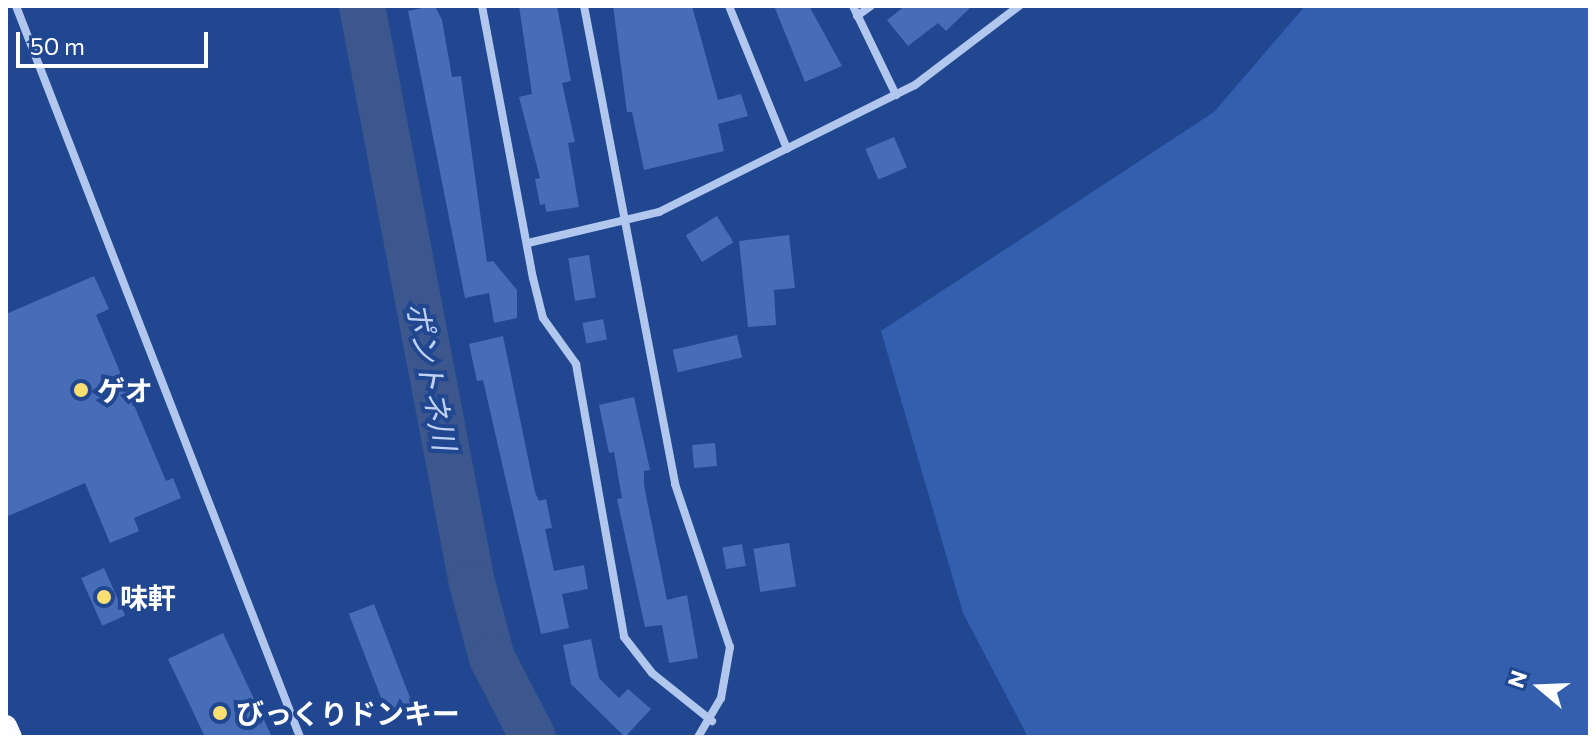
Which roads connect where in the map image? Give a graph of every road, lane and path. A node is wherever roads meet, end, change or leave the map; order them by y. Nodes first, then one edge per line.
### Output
1 (16, 6) edge
2 (482, 6) edge
3 (584, 6) edge
4 (729, 6) edge
5 (853, 6) edge
6 (871, 6) edge
7 (1019, 6) edge
8 (857, 16) junction
9 (896, 95) junction
10 (787, 149) junction
11 (627, 223) junction
12 (528, 243) junction
13 (712, 721) junction
14 (6, 726) edge
15 (11, 737) edge
16 (300, 737) edge
17 (698, 737) edge

1 - 16 street
2 - 12 street
3 - 11 street
4 - 10 street
5 - 8 street
6 - 8 street
7 - 9 street
8 - 9 street
9 - 10 street
10 - 11 street
11 - 12 street
11 - 13 street
12 - 13 street
13 - 17 street
14 - 15 highway

